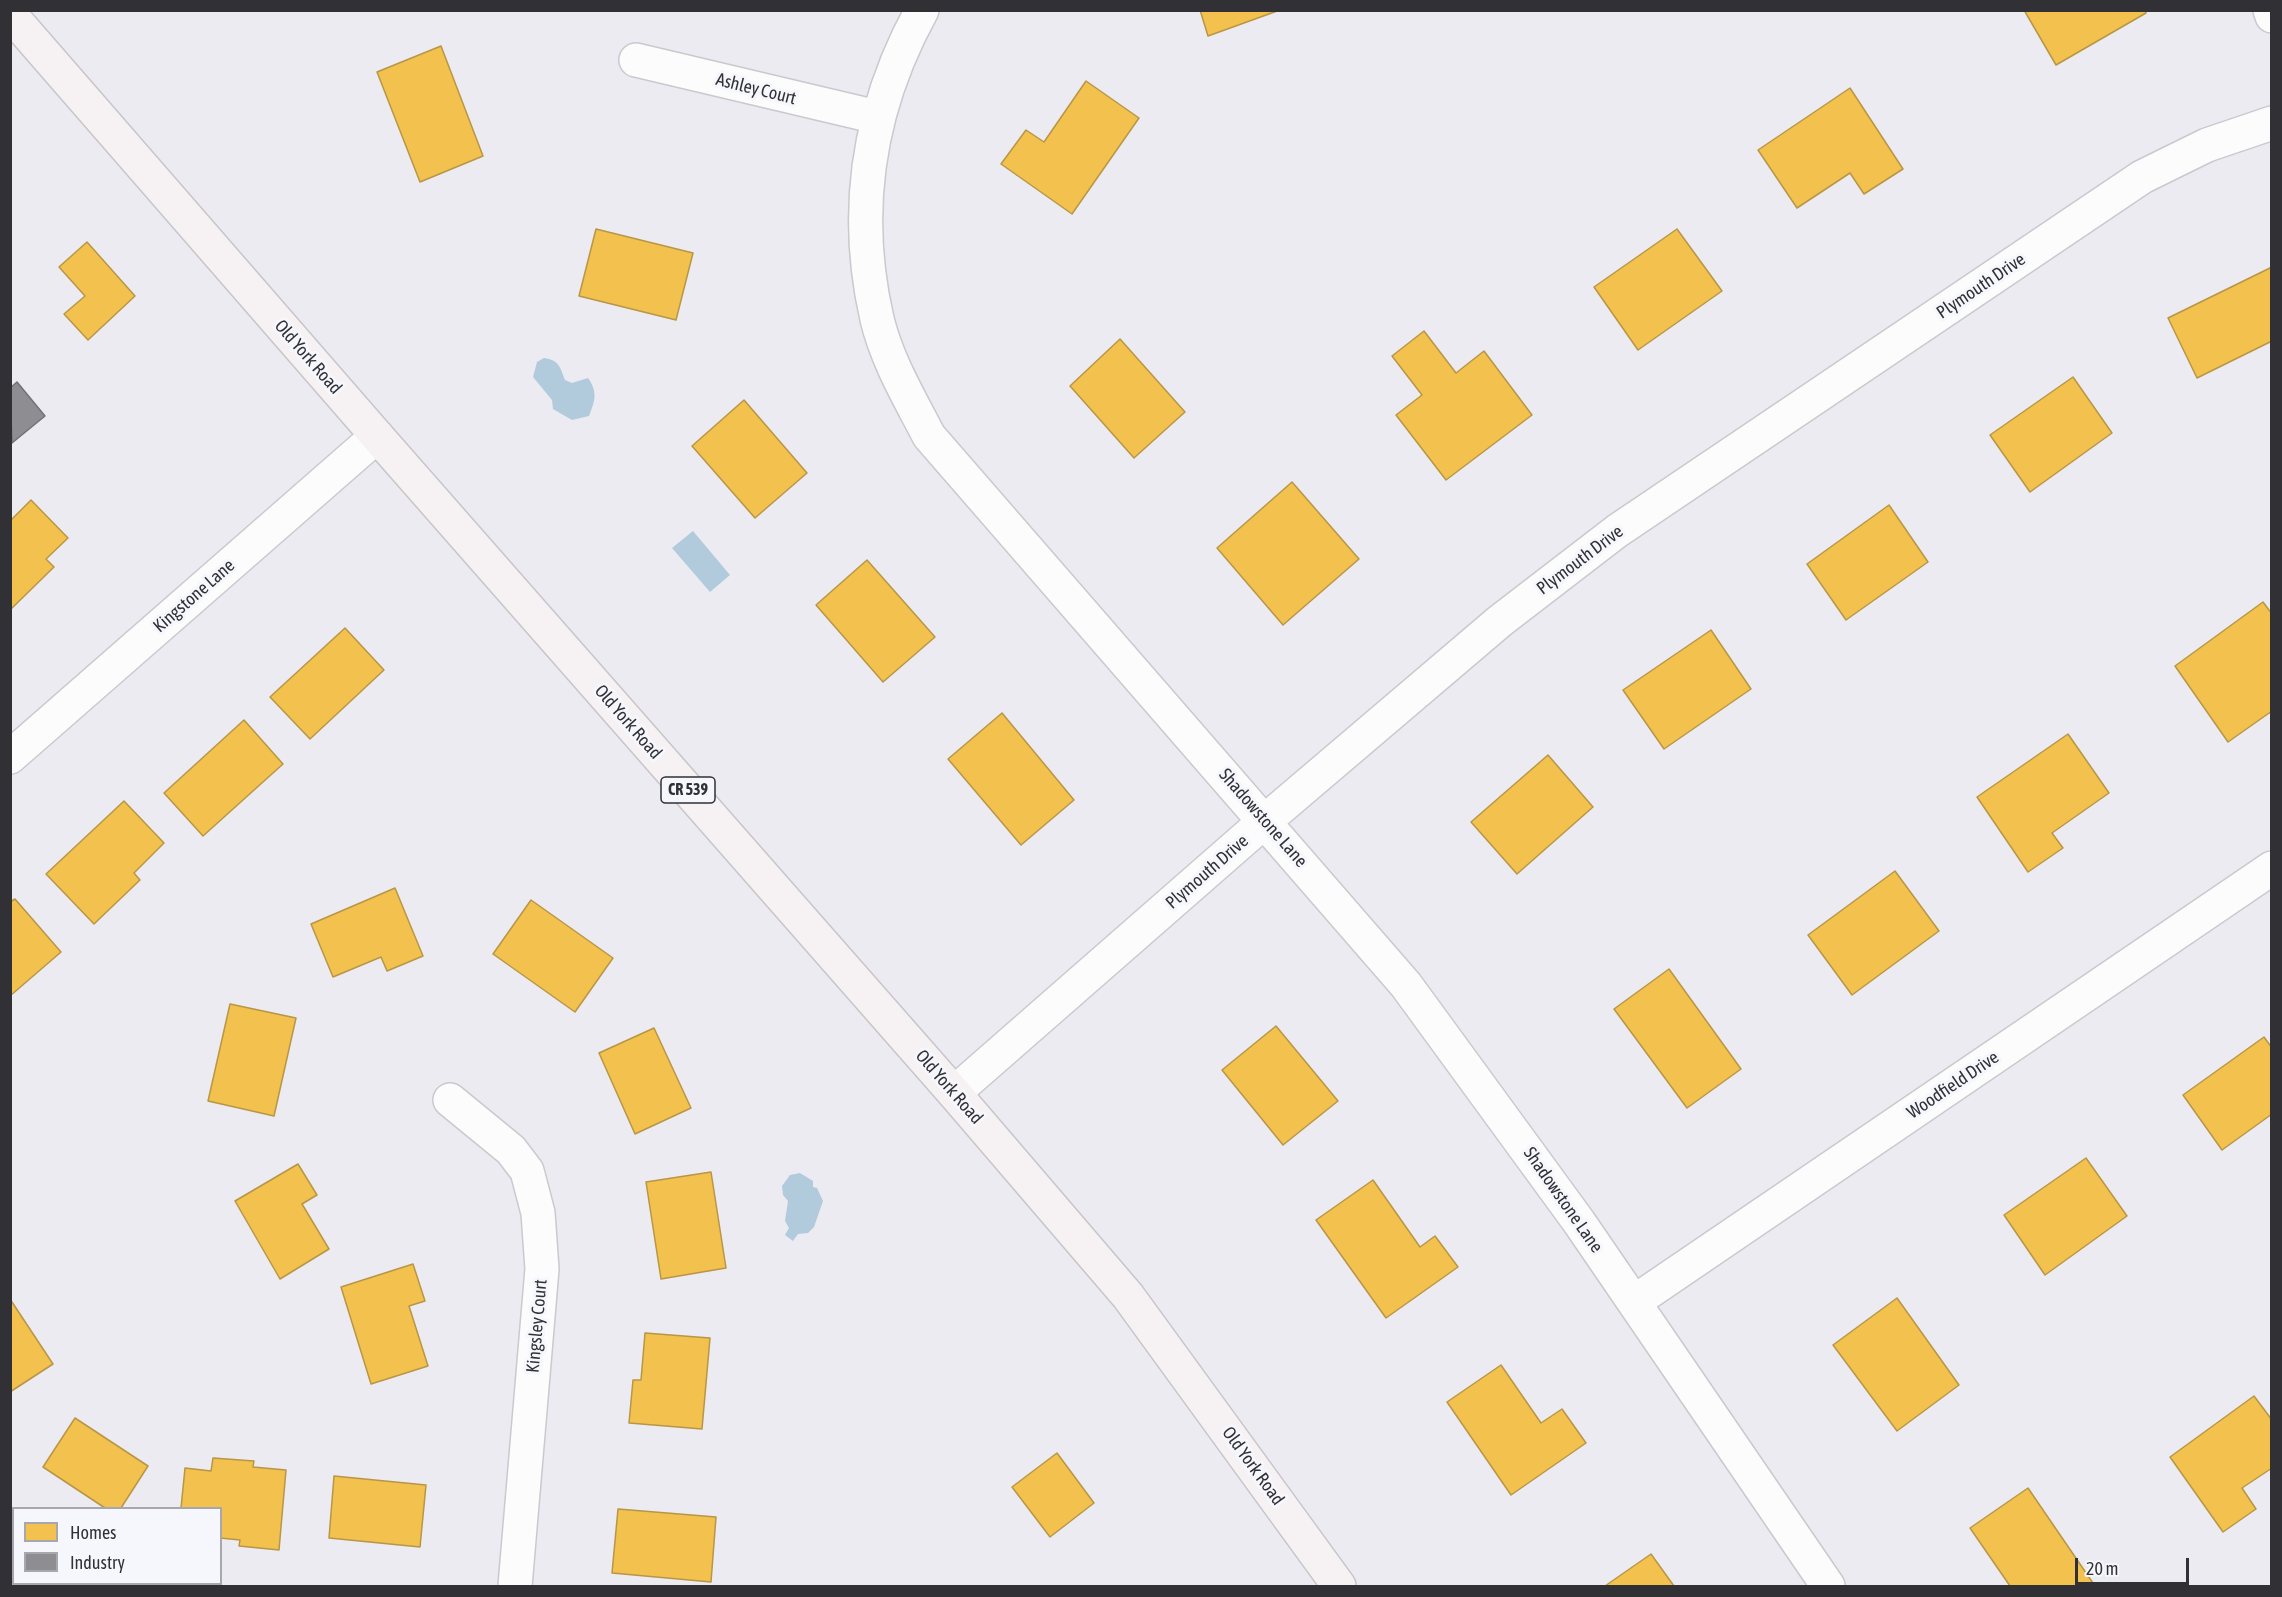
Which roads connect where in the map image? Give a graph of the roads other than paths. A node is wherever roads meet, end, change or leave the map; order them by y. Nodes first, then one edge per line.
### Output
1 (922, 10) edge
2 (2270, 10) edge
3 (10, 14) edge
4 (2271, 16) edge
5 (636, 60) dead end
6 (877, 117) junction
7 (2271, 123) edge
8 (377, 436) junction
9 (10, 756) edge
10 (1265, 822) junction
11 (2271, 868) edge
12 (954, 1093) junction
13 (450, 1100) dead end
14 (1634, 1302) junction
15 (514, 1587) edge
16 (1339, 1587) edge
17 (1828, 1587) edge

1 - 6 street, Shadowstone Lane
2 - 4 street
3 - 8 main road, Old York Road / CR 539
5 - 6 street, Ashley Court
6 - 10 street, Shadowstone Lane
7 - 10 street, Plymouth Drive
8 - 9 street, Kingstone Lane
8 - 12 main road, Old York Road / CR 539
10 - 12 street, Plymouth Drive
10 - 14 street, Shadowstone Lane
11 - 14 street, Woodfield Drive
12 - 16 main road, Old York Road / CR 539
13 - 15 street, Kingsley Court
14 - 17 street, Shadowstone Lane

